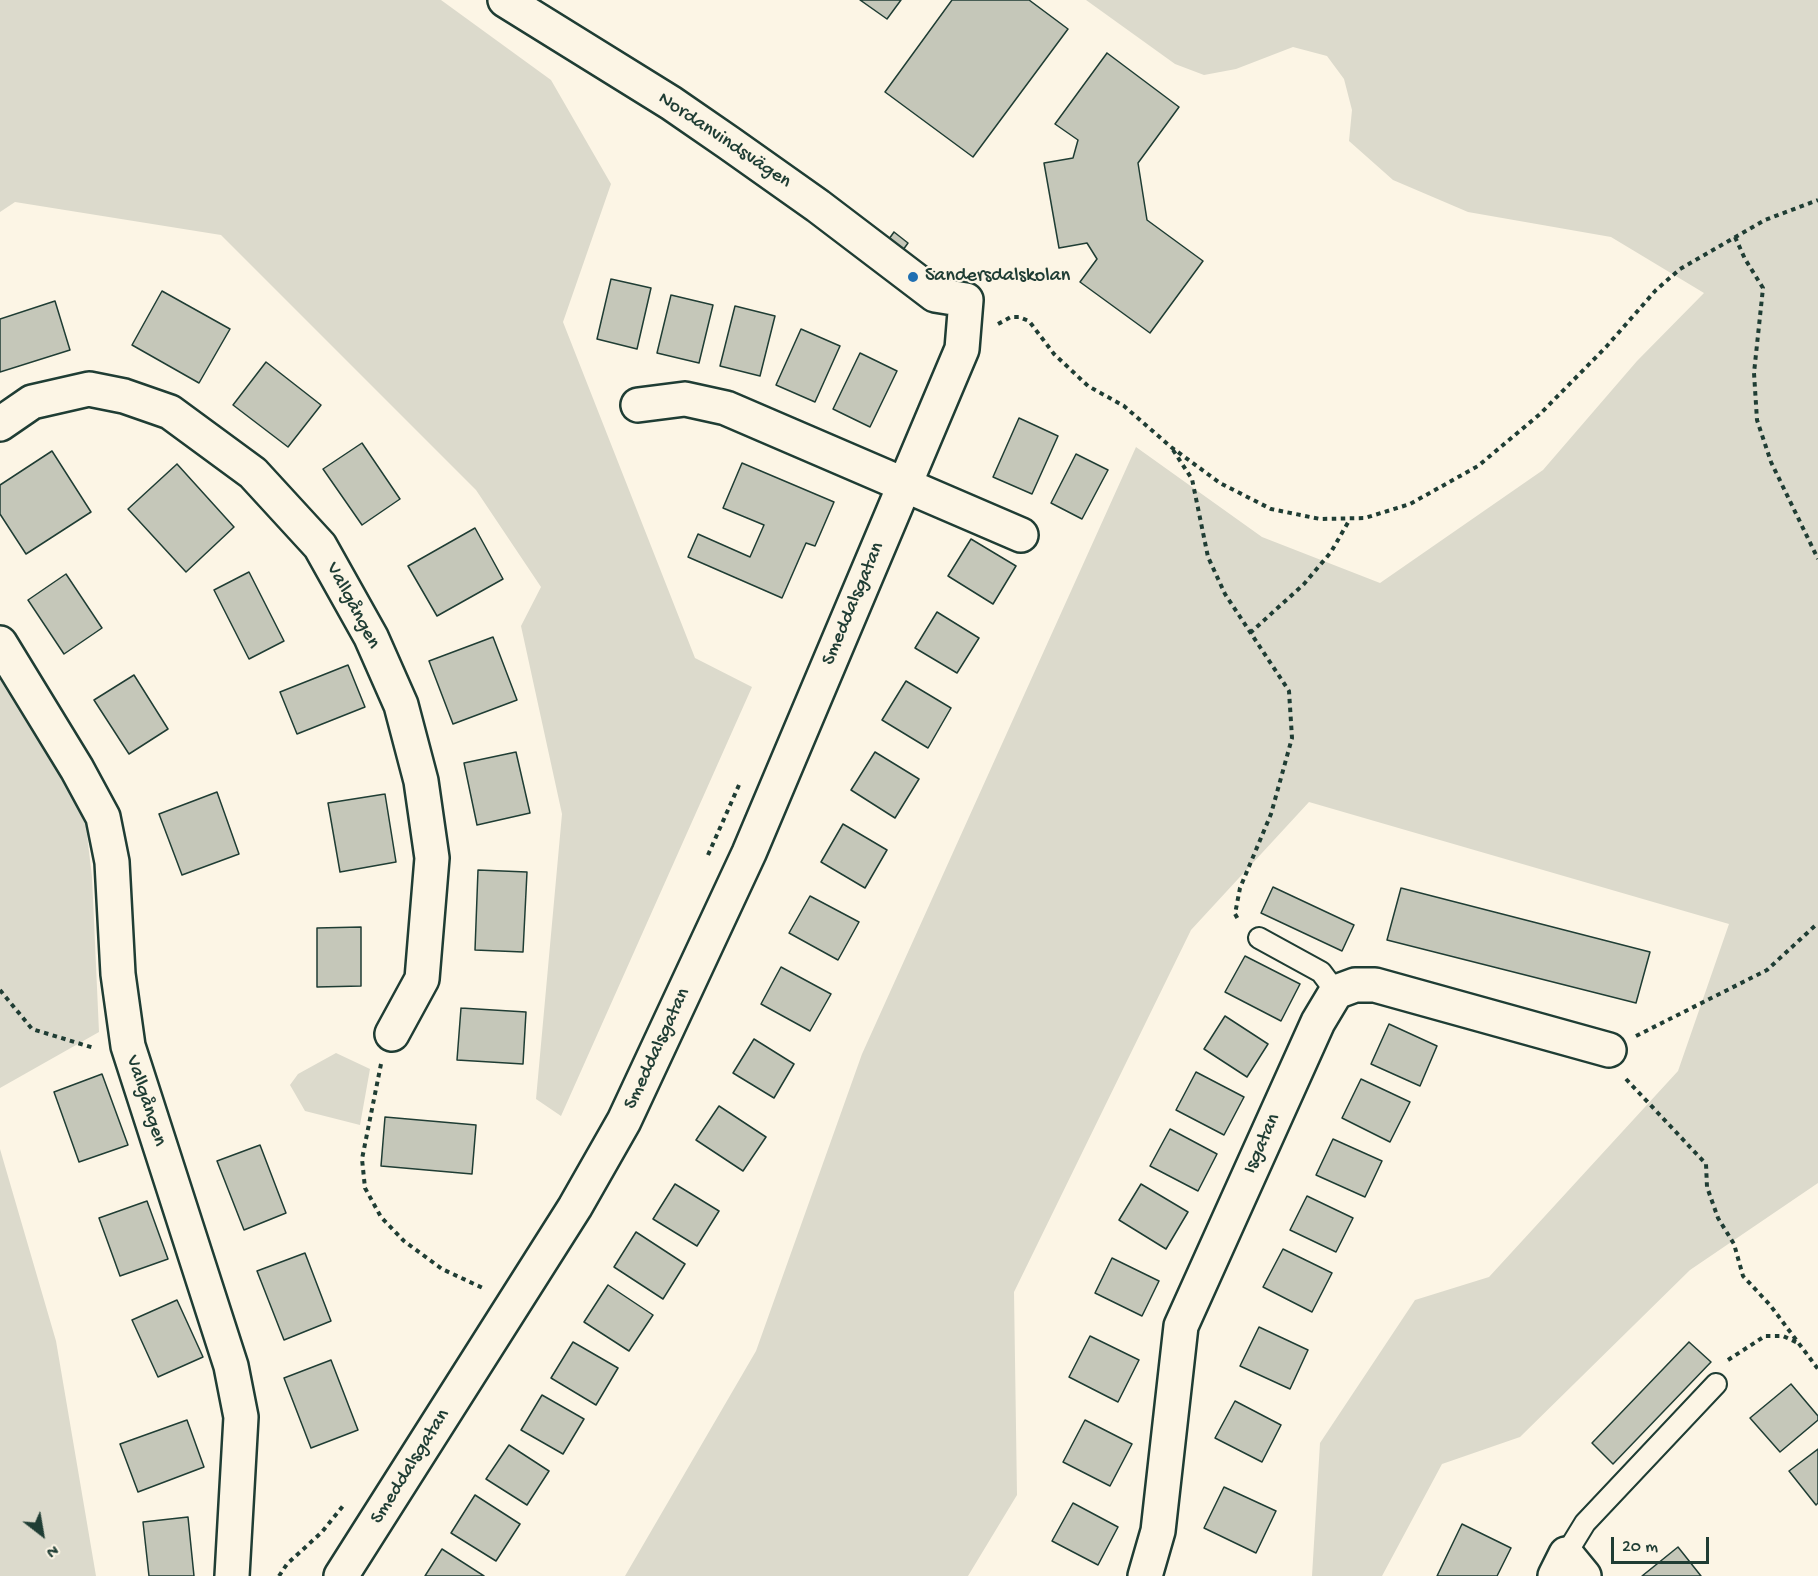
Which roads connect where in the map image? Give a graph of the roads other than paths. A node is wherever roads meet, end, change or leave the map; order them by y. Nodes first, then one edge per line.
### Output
1 (505, 0) edge
2 (950, 297) joint
3 (638, 405) dead end
4 (0, 424) edge
5 (906, 484) junction
6 (1021, 535) dead end
7 (0, 644) edge
8 (1259, 938) road end
9 (1336, 992) junction
10 (392, 1034) road end
11 (1609, 1050) road end
12 (1716, 1384) road end
13 (1568, 1569) edge
14 (232, 1576) edge
15 (341, 1576) edge
16 (1145, 1576) edge

1 - 2 street, Nordanvindsvägen
2 - 5 street, Smeddalsgatan
3 - 5 street
4 - 10 street, Vallgången
5 - 6 street
5 - 15 street, Smeddalsgatan
7 - 14 street, Vallgången
8 - 9 lane
9 - 11 street
9 - 16 street, Isgatan
12 - 13 lane

